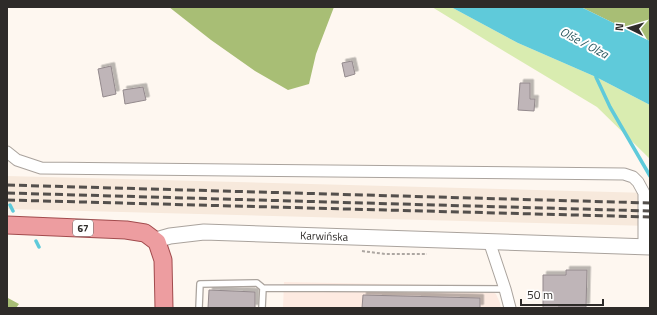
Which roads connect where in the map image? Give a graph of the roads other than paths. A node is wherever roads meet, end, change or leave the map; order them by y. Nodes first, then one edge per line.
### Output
1 (7, 152) edge
2 (7, 225) edge
3 (156, 240) junction
4 (489, 241) junction
5 (647, 246) edge
6 (263, 288) junction
7 (505, 289) junction
8 (164, 308) edge
9 (200, 308) edge
10 (262, 308) edge
11 (510, 308) edge

1 - 5 street
2 - 3 main road, 67
3 - 4 main road, Karwińska
3 - 8 main road
4 - 5 main road, Karwińska
4 - 7 street
6 - 7 lane
6 - 9 lane
6 - 10 lane
7 - 11 street

